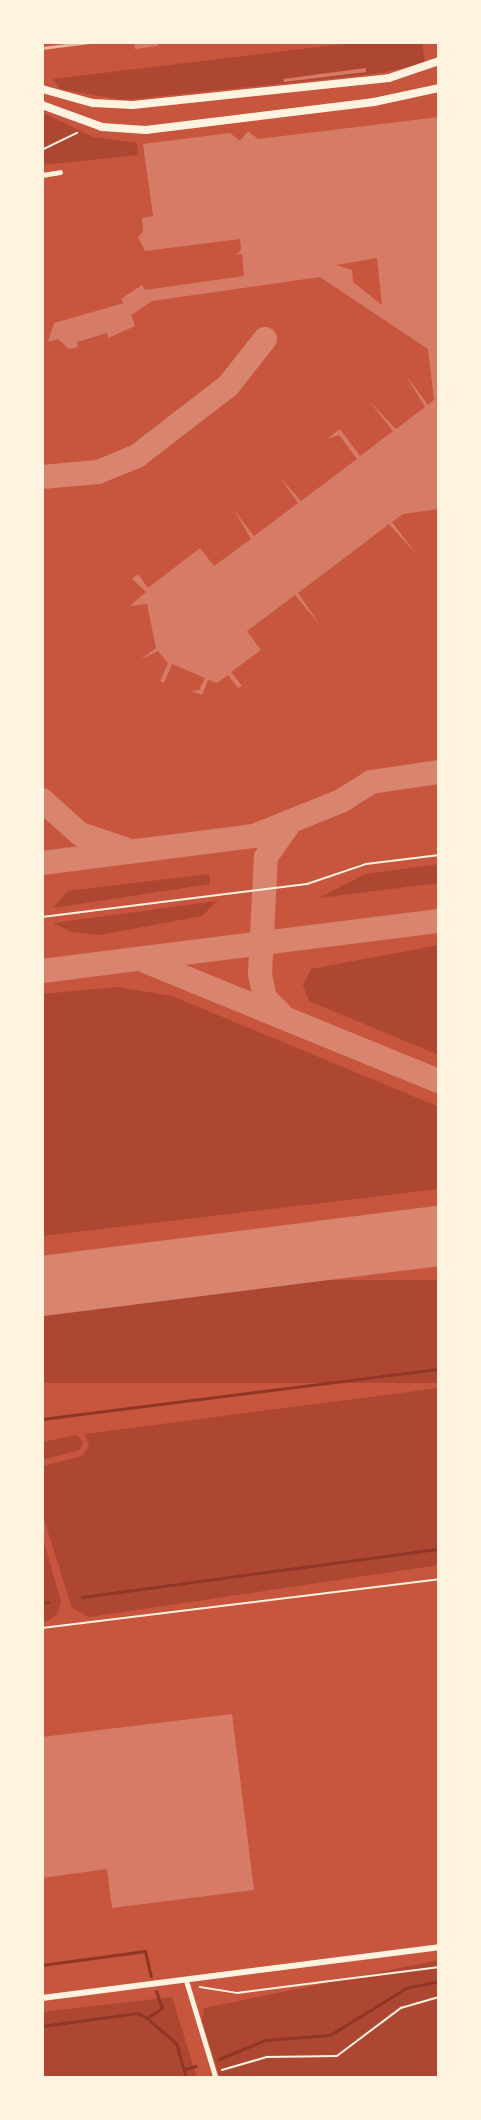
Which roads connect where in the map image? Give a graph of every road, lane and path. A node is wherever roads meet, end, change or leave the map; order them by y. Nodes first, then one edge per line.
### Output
1 (439, 61) edge
2 (439, 88) edge
3 (42, 89) edge
4 (42, 105) edge
5 (77, 133) dead end
6 (42, 150) edge
7 (60, 172) dead end
8 (42, 175) edge
9 (439, 855) edge
10 (42, 917) edge
11 (439, 1579) edge
12 (42, 1628) edge
13 (439, 1947) edge
14 (439, 1967) edge
15 (186, 1979) junction
16 (201, 1988) dead end
17 (439, 1997) edge
18 (42, 1998) edge
19 (218, 2071) dead end
20 (216, 2078) edge

1 - 3 main road
2 - 4 main road
5 - 6 path
7 - 8 street
9 - 10 lane
11 - 12 lane
13 - 15 street
14 - 16 path
15 - 18 street
15 - 20 street
17 - 19 path

